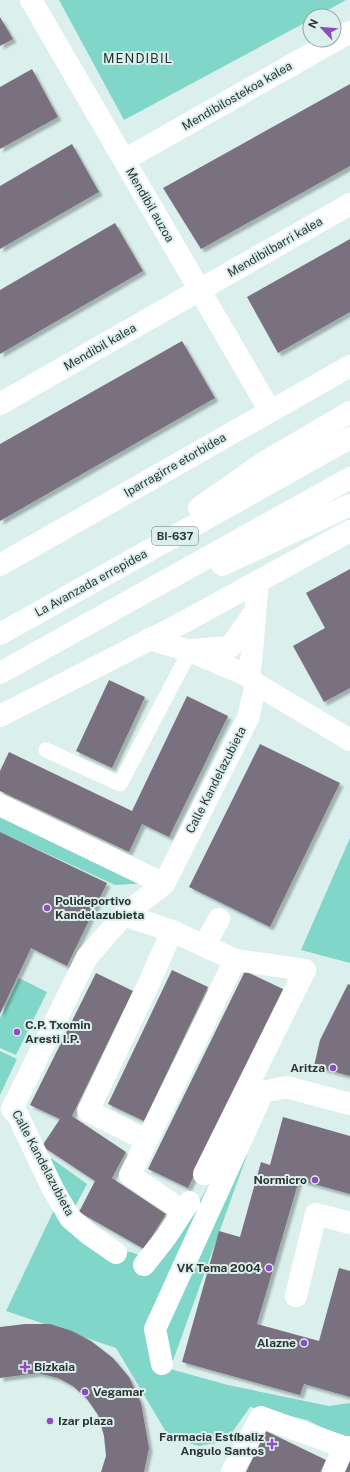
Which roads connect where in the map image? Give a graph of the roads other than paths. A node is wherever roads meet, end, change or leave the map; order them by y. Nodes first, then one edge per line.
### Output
1 (31, 0) edge
2 (350, 32) edge
3 (124, 160) junction
4 (350, 204) edge
5 (200, 290) junction
6 (350, 366) edge
7 (0, 404) edge
8 (270, 411) junction
9 (350, 412) edge
10 (350, 438) edge
11 (350, 478) edge
12 (350, 505) edge
13 (350, 532) edge
14 (0, 565) edge
15 (105, 575) junction
16 (258, 583) junction
17 (254, 613) junction
18 (0, 634) edge
19 (61, 639) junction
20 (149, 639) junction
21 (190, 651) junction
22 (0, 673) edge
23 (252, 680) junction
24 (0, 716) edge
25 (350, 740) edge
26 (46, 750) dead end
27 (0, 805) edge
28 (164, 884) junction
29 (124, 915) junction
30 (219, 918) dead end
31 (172, 931) junction
32 (204, 946) junction
33 (235, 960) junction
34 (350, 1104) edge
35 (146, 1140) junction
36 (204, 1174) dead end
37 (350, 1223) edge
38 (116, 1254) dead end
39 (144, 1265) dead end
40 (296, 1296) dead end
41 (162, 1364) dead end
42 (347, 1447) edge
43 (232, 1472) edge
44 (333, 1472) edge

1 - 3 main road, Mendibil auzoa
2 - 3 main road, Mendibilostekoa kalea
3 - 5 main road, Mendibil auzoa
4 - 5 main road, Mendibilbarri kalea
5 - 7 main road, Mendibil kalea
5 - 8 main road, Mendibil auzoa
6 - 8 main road, Iparragirre etorbidea
8 - 14 main road, Iparragirre etorbidea
9 - 15 main road
10 - 15 main road, La Avanzada errepidea / BI-637
11 - 19 main road, BI-637
12 - 19 main road
13 - 16 main road
15 - 18 main road, La Avanzada errepidea / BI-637
16 - 17 main road, Calle Kandelazubieta
16 - 20 main road
17 - 21 main road
17 - 23 main road, Calle Kandelazubieta
19 - 22 main road, BI-637
20 - 21 main road
20 - 24 main road
21 - 23 main road
21 - 26 lane
23 - 25 main road
23 - 28 main road, Calle Kandelazubieta
27 - 28 main road
28 - 29 main road, Calle Kandelazubieta
29 - 31 main road
29 - 38 main road, Calle Kandelazubieta
30 - 32 main road
31 - 32 main road
31 - 35 main road
32 - 33 main road
33 - 35 main road
33 - 36 main road
34 - 41 main road
35 - 39 main road
37 - 40 main road
42 - 43 main road
42 - 44 main road

